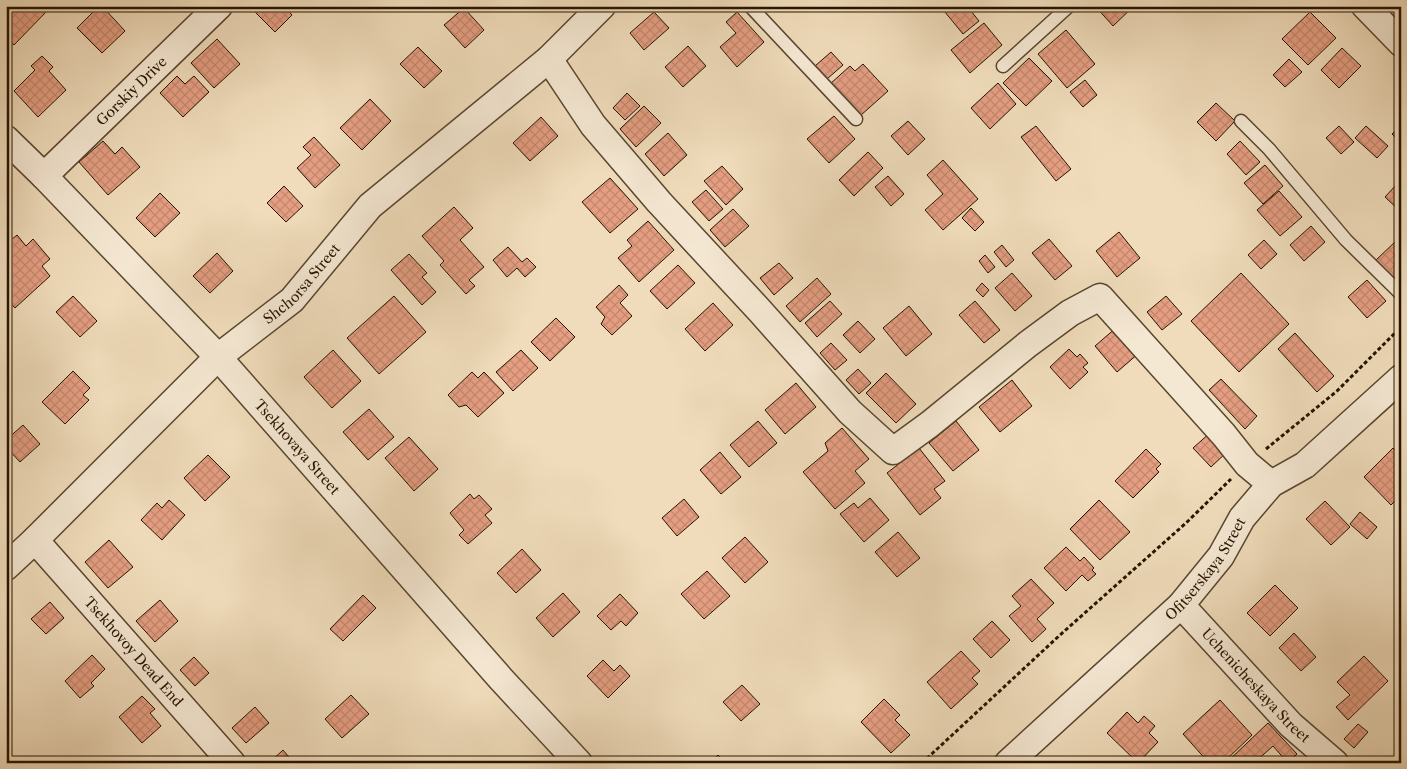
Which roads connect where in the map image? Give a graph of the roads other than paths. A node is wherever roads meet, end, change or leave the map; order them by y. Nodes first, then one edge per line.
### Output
1 (219, 6) edge
2 (602, 6) edge
3 (750, 6) edge
4 (1069, 6) edge
5 (1365, 6) edge
6 (1401, 43) edge
7 (548, 59) junction
8 (1003, 66) dead end
9 (856, 119) dead end
10 (1241, 121) dead end
11 (6, 139) edge
12 (44, 176) junction
13 (1401, 294) edge
14 (218, 357) junction
15 (1401, 378) edge
16 (1271, 484) junction
17 (35, 540) junction
18 (6, 567) edge
19 (1181, 605) junction
20 (232, 763) edge
21 (579, 763) edge
22 (1008, 763) edge
23 (1335, 763) edge

1 - 12 street, Gorskiy Drive
2 - 7 street, Shchorsa Street
3 - 9 lane
4 - 8 lane
5 - 6 street
7 - 14 street, Shchorsa Street
7 - 16 street
10 - 13 lane
11 - 12 street, Tsekhovaya Street
12 - 14 street, Tsekhovaya Street
14 - 17 street, Shchorsa Street
14 - 21 street, Tsekhovaya Street
15 - 16 street, Ofitserskaya Street
16 - 19 street, Ofitserskaya Street
17 - 18 street, Shchorsa Street
17 - 20 street, Tsekhovoy Dead End
19 - 22 street, Ofitserskaya Street
19 - 23 street, Uchenicheskaya Street

